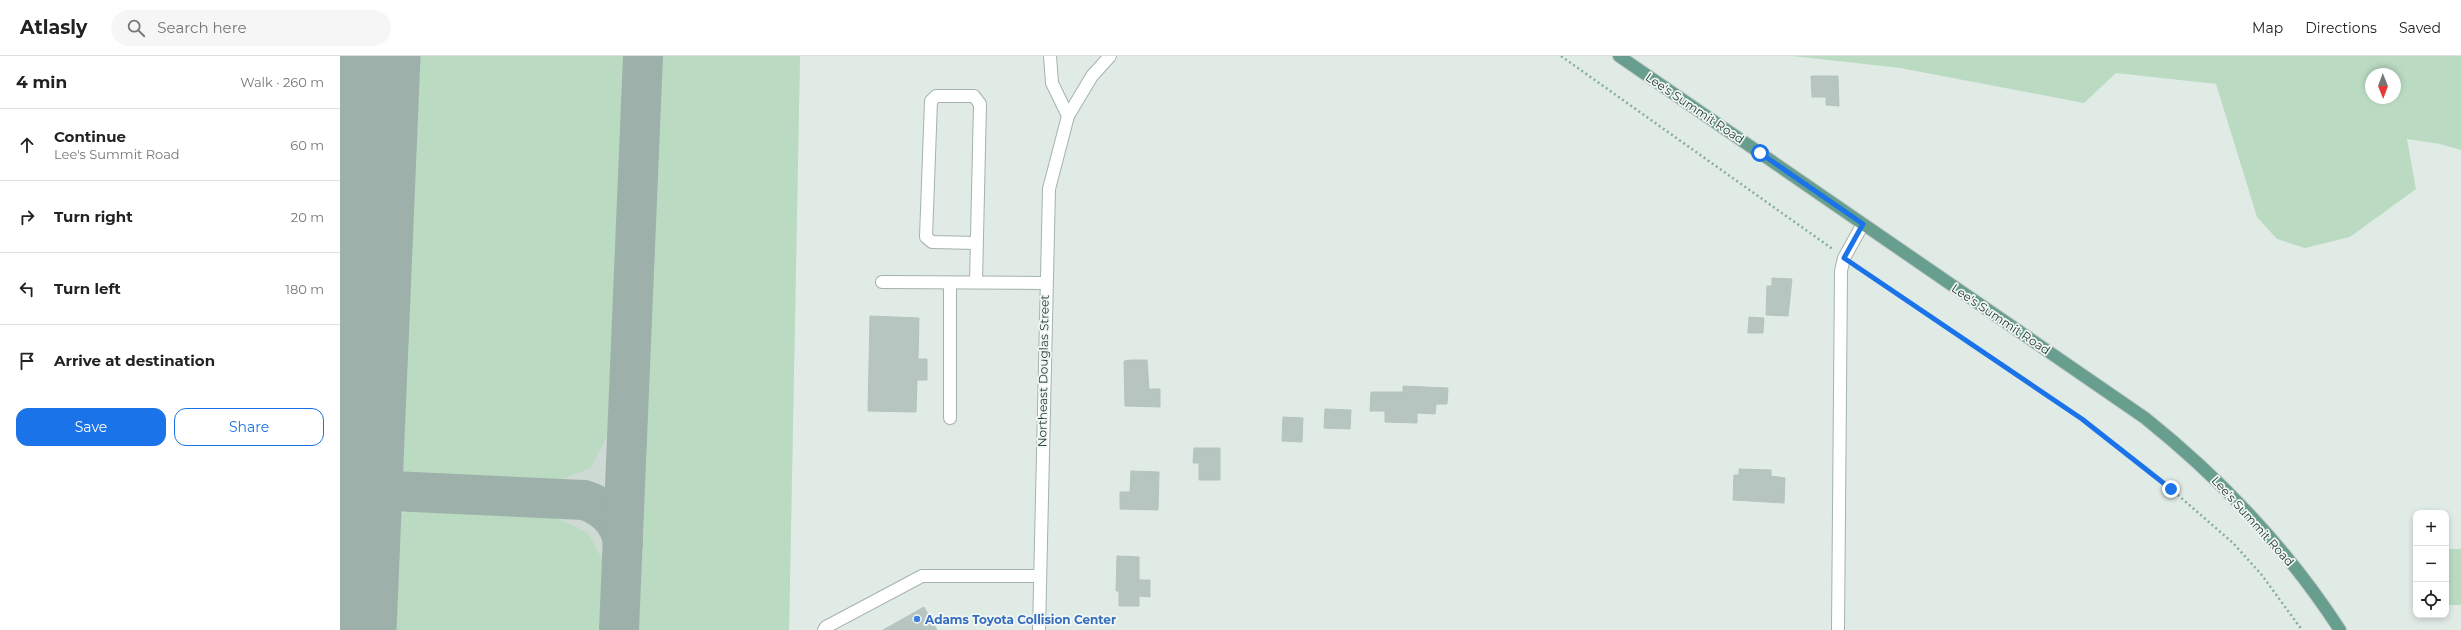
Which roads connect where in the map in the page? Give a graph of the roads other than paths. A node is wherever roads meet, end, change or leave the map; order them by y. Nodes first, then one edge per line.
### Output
1 (1050, 56) edge
2 (1110, 56) edge
3 (1619, 56) edge
4 (1068, 116) junction
5 (1863, 224) junction
6 (976, 243) junction
7 (882, 282) dead end
8 (976, 282) junction
9 (950, 283) junction
10 (1045, 283) junction
11 (950, 418) dead end
12 (1040, 576) junction
13 (824, 630) edge
14 (1039, 630) edge
15 (1838, 630) edge
16 (2340, 630) edge

1 - 4 street
2 - 4 street, Northeast Douglas Street
3 - 5 main road, Lee's Summit Road
4 - 10 street, Northeast Douglas Street
5 - 15 street
5 - 16 main road, Lee's Summit Road
6 - 6 street
6 - 8 street
7 - 9 street
8 - 9 street
8 - 10 street
9 - 11 street
10 - 12 street, Northeast Douglas Street
12 - 13 street
12 - 14 street, Northeast Douglas Street

